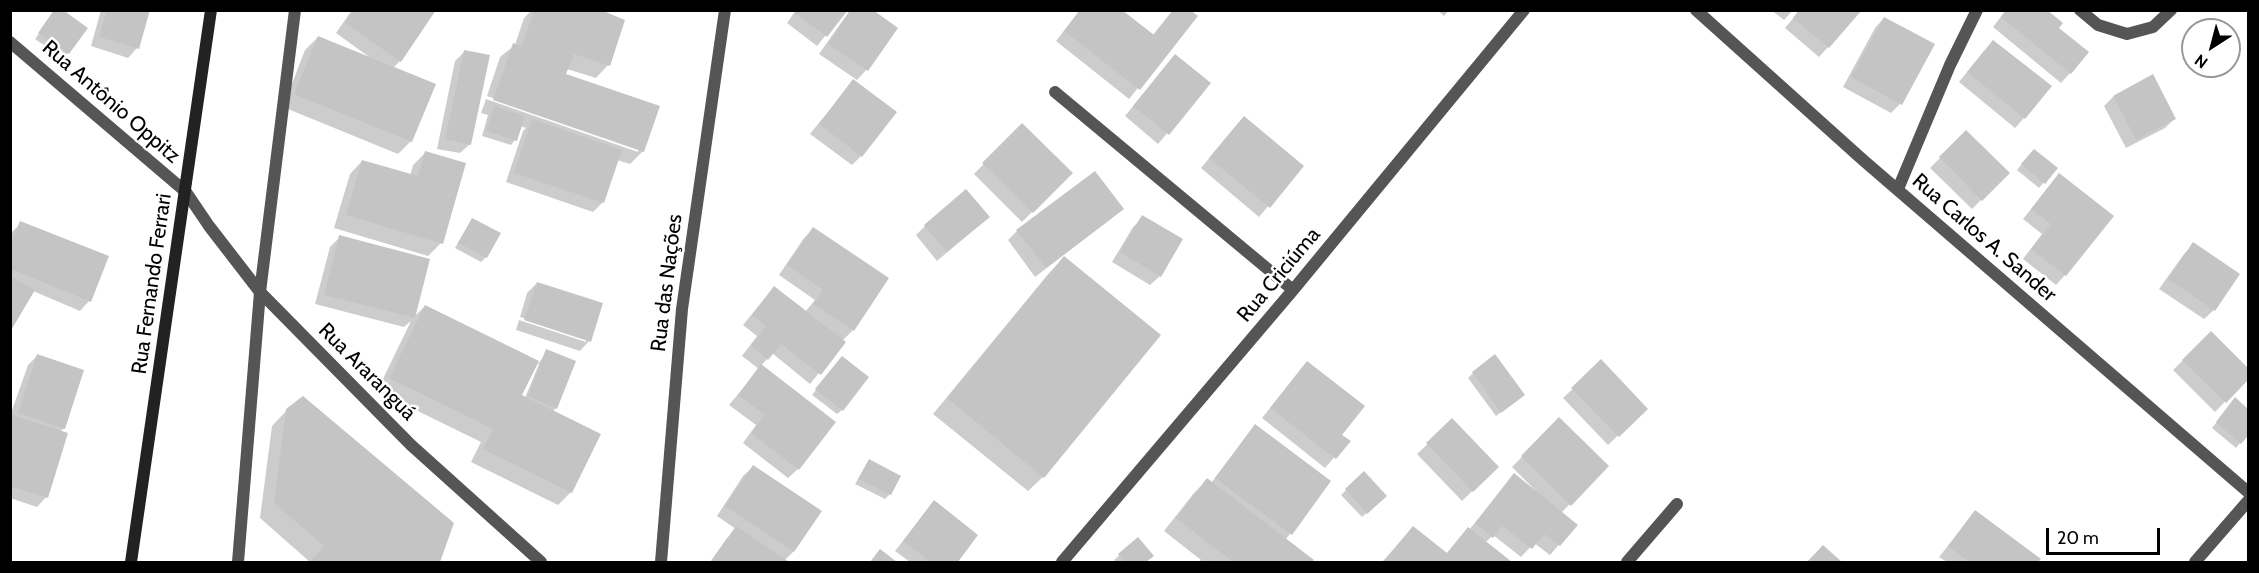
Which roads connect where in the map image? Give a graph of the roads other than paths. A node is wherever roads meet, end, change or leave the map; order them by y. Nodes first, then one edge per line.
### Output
1 (212, 10) edge
2 (295, 10) edge
3 (725, 10) edge
4 (1524, 10) edge
5 (1696, 10) edge
6 (1977, 10) edge
7 (2080, 10) edge
8 (2171, 10) edge
9 (10, 42) edge
10 (1055, 92) dead end
11 (1898, 189) junction
12 (186, 192) junction
13 (1293, 290) junction
14 (260, 292) junction
15 (2248, 492) edge
16 (2248, 501) edge
17 (1677, 504) dead end
18 (131, 562) edge
19 (238, 562) edge
20 (540, 562) edge
21 (661, 562) edge
22 (1062, 562) edge
23 (1627, 562) edge
24 (2194, 562) edge

1 - 12 main road, Rua Fernando Ferrari
2 - 14 street
3 - 21 street, Rua das Nações
4 - 13 street, Rua Criciúma
5 - 11 street, Rua Carlos A. Sander
6 - 11 street
7 - 8 street
9 - 12 street, Rua Antônio Oppitz
10 - 13 street
11 - 15 street, Rua Carlos A. Sander
12 - 14 street, Rua Araranguá
12 - 18 main road, Rua Fernando Ferrari
13 - 22 street, Rua Criciúma
14 - 19 street
14 - 20 street, Rua Araranguá
16 - 24 street
17 - 23 street

